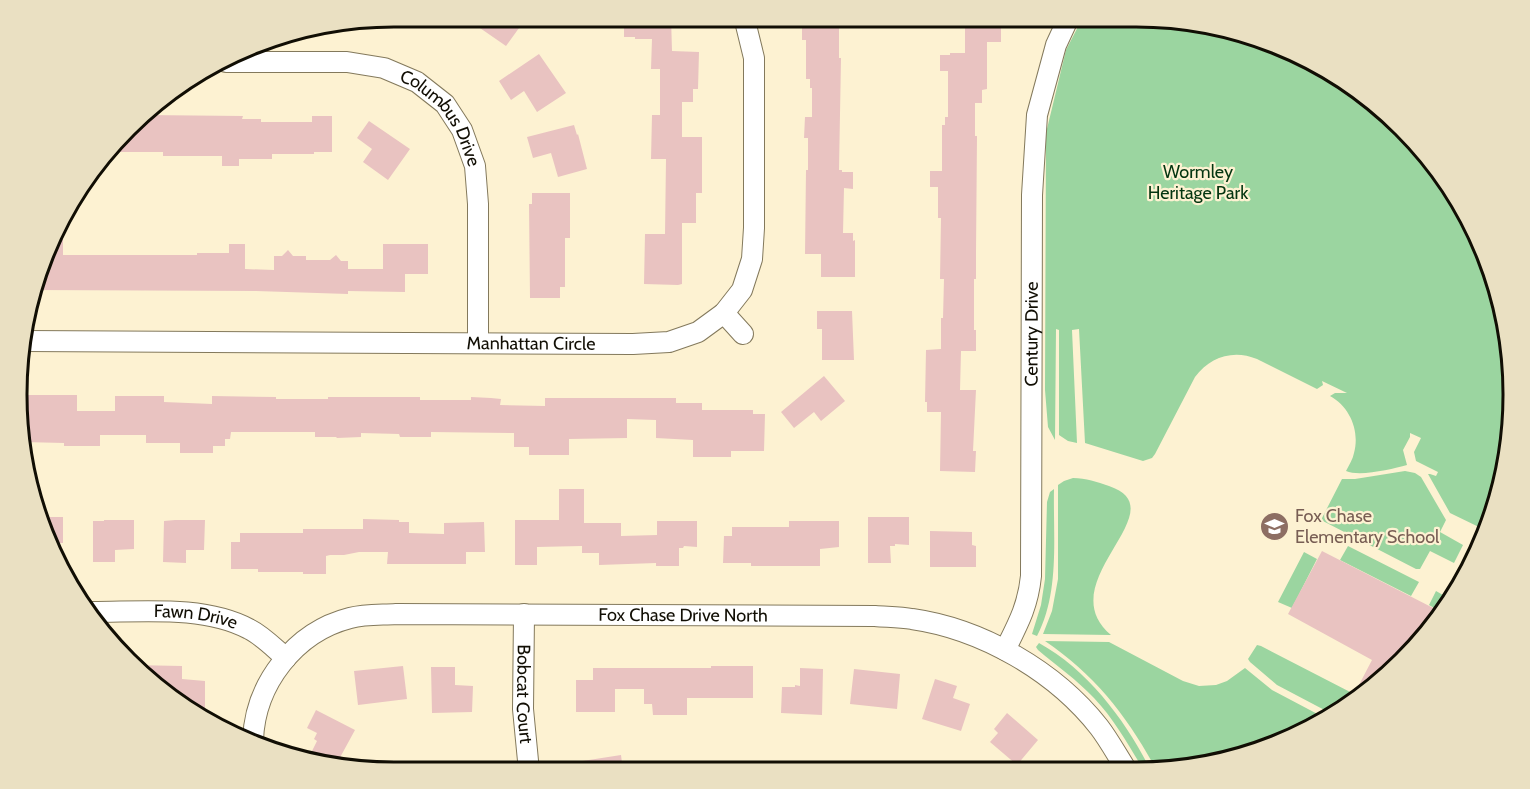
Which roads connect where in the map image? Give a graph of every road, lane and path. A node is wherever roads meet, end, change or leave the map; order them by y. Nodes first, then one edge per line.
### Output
1 (746, 27) edge
2 (1064, 27) edge
3 (239, 62) edge
4 (724, 313) junction
5 (743, 334) dead end
6 (31, 341) edge
7 (478, 343) junction
8 (99, 612) edge
9 (524, 615) junction
10 (1005, 650) junction
11 (285, 658) junction
12 (254, 734) edge
13 (528, 762) edge
14 (1121, 762) edge

1 - 4 street, Manhattan Circle
2 - 10 street, Century Drive
3 - 7 street, Columbus Drive
4 - 5 street
4 - 7 street, Manhattan Circle
6 - 7 street, Manhattan Circle
8 - 11 street, Fawn Drive
9 - 10 street, Fox Chase Drive North
9 - 11 street, Fox Chase Drive North
9 - 13 street, Bobcat Court
10 - 14 street, Fox Chase Drive North
11 - 12 street, Fox Chase Drive North

